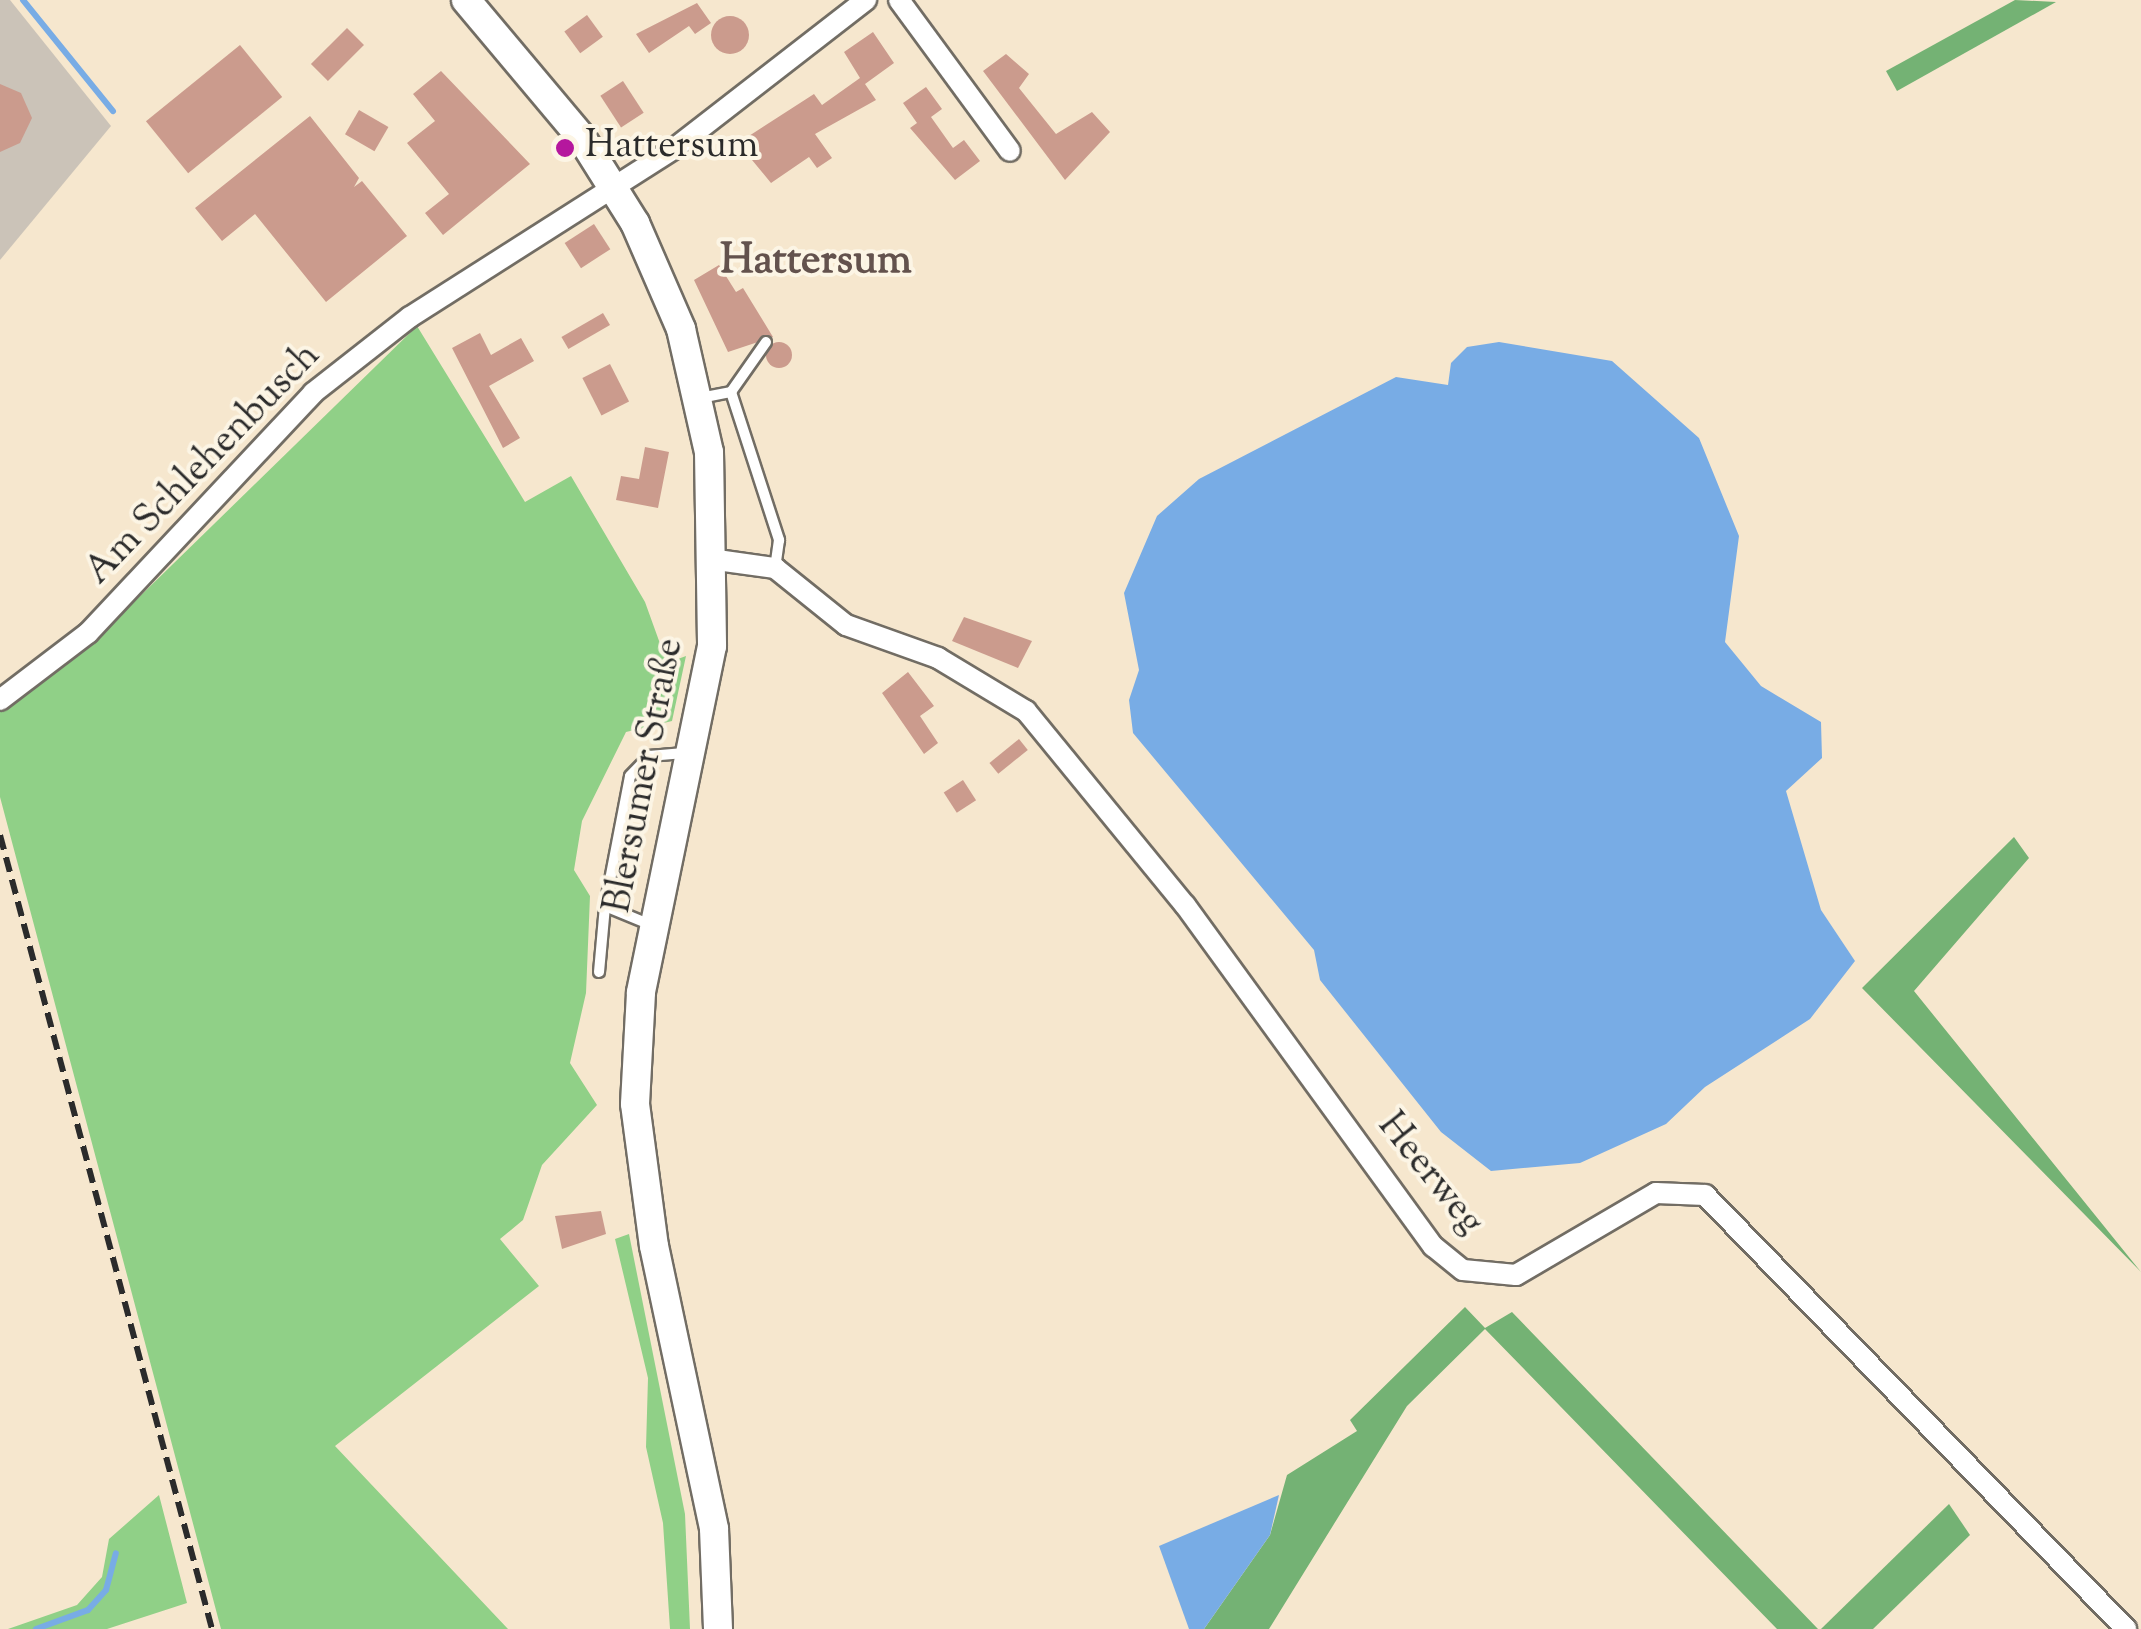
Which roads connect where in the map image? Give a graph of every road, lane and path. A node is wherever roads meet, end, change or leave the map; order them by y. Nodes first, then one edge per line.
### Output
1 (466, 0) edge
2 (866, 0) edge
3 (899, 0) edge
4 (1010, 151) dead end
5 (613, 187) junction
6 (766, 342) dead end
7 (731, 392) junction
8 (699, 398) junction
9 (718, 560) junction
10 (775, 568) junction
11 (0, 700) edge
12 (693, 754) junction
13 (604, 906) junction
14 (654, 926) junction
15 (599, 972) dead end
16 (718, 1629) edge
17 (2126, 1629) edge

1 - 5 main road, Blersumer Straße
2 - 5 street, Am Schlehenbusch
3 - 4 street
5 - 8 main road, Blersumer Straße
5 - 11 street, Am Schlehenbusch
6 - 7 lane
7 - 8 lane
7 - 10 lane
8 - 9 main road, Blersumer Straße
9 - 10 street
9 - 12 main road, Blersumer Straße
10 - 17 street, Heerweg
12 - 13 lane
12 - 14 main road, Blersumer Straße
13 - 14 lane
13 - 15 lane
14 - 16 main road, Blersumer Straße

